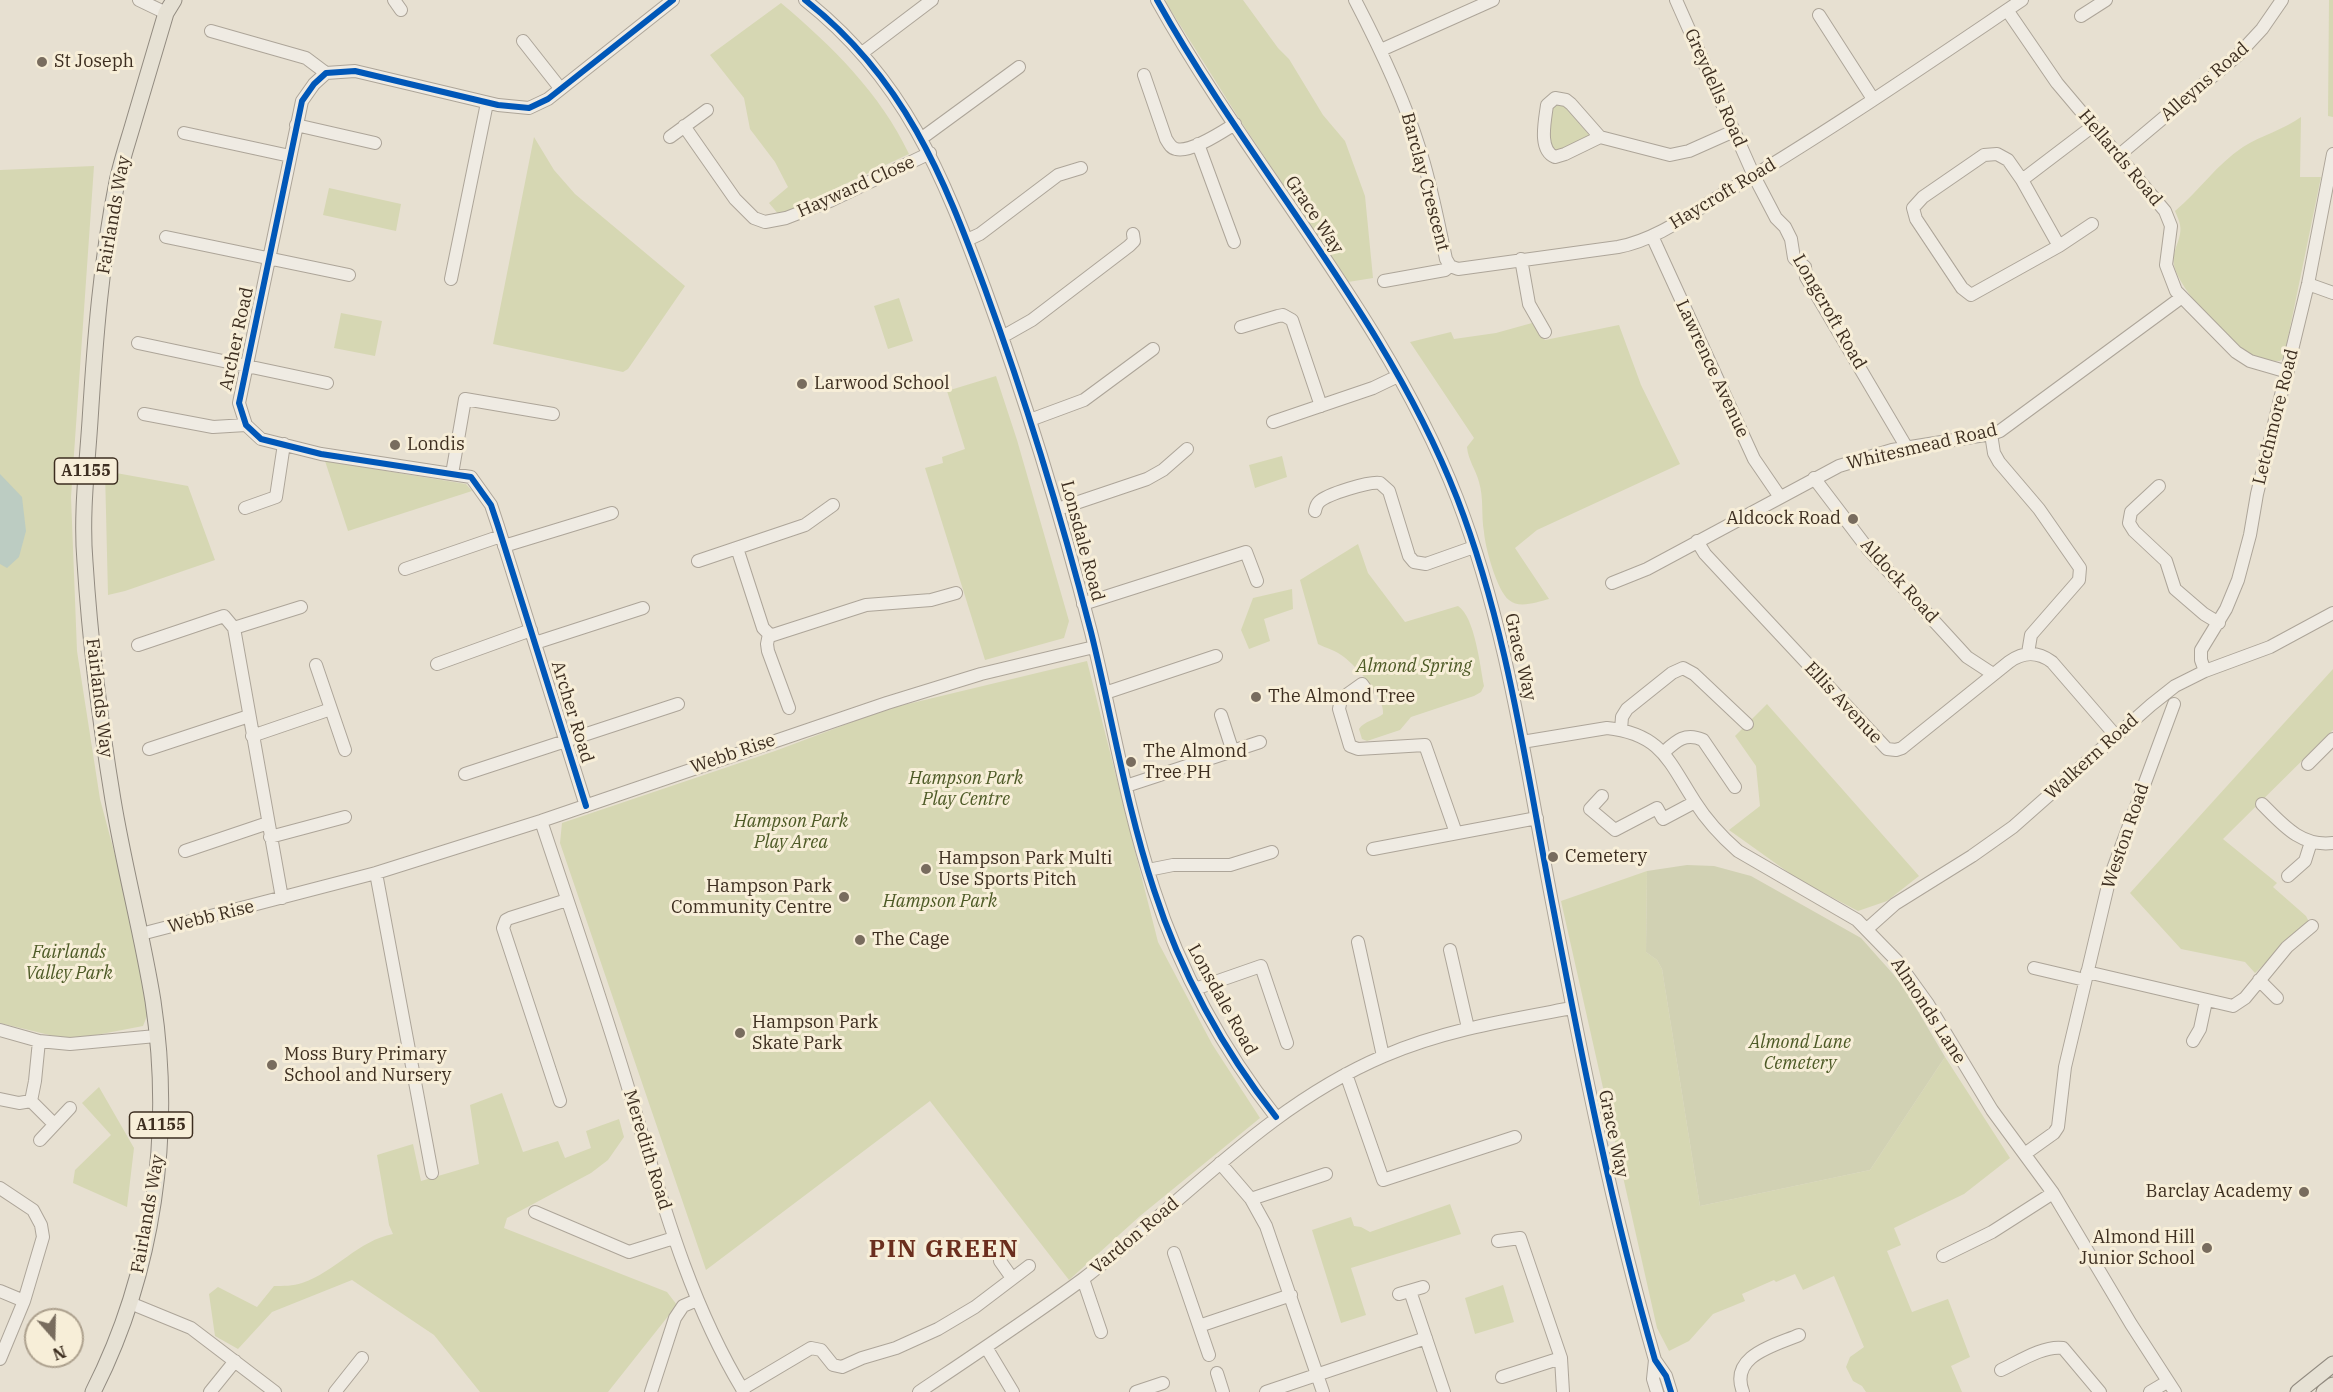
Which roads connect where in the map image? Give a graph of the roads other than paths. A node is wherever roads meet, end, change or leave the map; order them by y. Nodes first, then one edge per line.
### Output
1 (139, 0) edge
2 (672, 0) edge
3 (805, 0) edge
4 (932, 0) edge
5 (1157, 0) edge
6 (1354, 0) edge
7 (1490, 0) edge
8 (1676, 0) edge
9 (2022, 0) edge
10 (2106, 0) edge
11 (2282, 0) edge
12 (170, 6) edge
13 (2007, 10) junction
14 (1819, 15) dead end
15 (2081, 16) dead end
16 (211, 31) dead end
17 (522, 41) dead end
18 (1381, 50) junction
19 (862, 53) junction
20 (1019, 67) dead end
21 (326, 73) junction
22 (1144, 75) dead end
23 (560, 88) junction
24 (1873, 99) junction
25 (486, 103) junction
26 (706, 110) dead end
27 (1235, 124) junction
28 (296, 125) junction
29 (684, 126) junction
30 (2093, 126) junction
31 (1734, 131) junction
32 (184, 133) dead end
33 (670, 137) dead end
34 (1600, 137) junction
35 (922, 138) junction
36 (375, 143) dead end
37 (1198, 144) junction
38 (930, 153) junction
39 (2333, 154) edge
40 (290, 156) junction
41 (2118, 156) junction
42 (1081, 168) dead end
43 (1754, 176) junction
44 (2022, 180) junction
45 (2092, 224) dead end
46 (1133, 234) dead end
47 (1652, 236) junction
48 (166, 237) dead end
49 (967, 240) junction
50 (1233, 242) dead end
51 (2059, 246) junction
52 (269, 258) junction
53 (1521, 259) junction
54 (1450, 266) junction
55 (349, 275) dead end
56 (450, 279) dead end
57 (1384, 281) dead end
58 (2308, 284) junction
59 (2333, 292) edge
60 (2182, 297) junction
61 (1241, 327) dead end
62 (1545, 332) dead end
63 (1002, 337) junction
64 (138, 343) dead end
65 (1153, 349) dead end
66 (247, 366) junction
67 (2288, 372) junction
68 (1398, 376) junction
69 (327, 383) dead end
70 (1321, 406) junction
71 (144, 414) dead end
72 (553, 414) dead end
73 (1030, 420) junction
74 (1273, 423) dead end
75 (246, 425) junction
76 (1991, 434) junction
77 (284, 444) junction
78 (1907, 448) junction
79 (1187, 449) dead end
80 (452, 474) junction
81 (1814, 478) junction
82 (2159, 486) dead end
83 (1780, 497) junction
84 (833, 505) dead end
85 (245, 508) dead end
86 (1058, 509) junction
87 (1315, 511) dead end
88 (612, 513) dead end
89 (503, 541) junction
90 (1697, 541) junction
91 (1474, 547) junction
92 (737, 548) junction
93 (698, 561) dead end
94 (405, 568) dead end
95 (1257, 581) dead end
96 (1612, 583) dead end
97 (956, 593) dead end
98 (1083, 604) junction
99 (301, 606) dead end
100 (643, 608) dead end
101 (2332, 617) edge
102 (2219, 623) junction
103 (234, 628) junction
104 (531, 630) junction
105 (769, 634) junction
106 (535, 643) junction
107 (138, 645) dead end
108 (1094, 647) junction
109 (2028, 653) junction
110 (1216, 656) dead end
111 (316, 664) dead end
112 (437, 664) dead end
113 (2205, 671) junction
114 (1993, 674) junction
115 (1362, 683) dead end
116 (1105, 693) junction
117 (678, 704) dead end
118 (2174, 704) dead end
119 (789, 708) dead end
120 (331, 709) junction
121 (1221, 715) dead end
122 (249, 716) junction
123 (1747, 724) dead end
124 (1621, 730) junction
125 (252, 736) junction
126 (2116, 736) junction
127 (2333, 739) edge
128 (566, 741) junction
129 (1260, 742) dead end
130 (1522, 742) junction
131 (149, 749) dead end
132 (345, 750) dead end
133 (1233, 752) junction
134 (1663, 753) junction
135 (2308, 764) dead end
136 (465, 774) dead end
137 (1126, 786) junction
138 (1735, 787) dead end
139 (1602, 796) dead end
140 (1695, 802) junction
141 (2262, 804) dead end
142 (586, 806) junction
143 (345, 817) dead end
144 (1537, 818) junction
145 (541, 821) junction
146 (268, 823) junction
147 (1456, 833) junction
148 (270, 837) junction
149 (2311, 842) junction
150 (2333, 843) edge
151 (1373, 849) dead end
152 (185, 851) dead end
153 (1272, 852) dead end
154 (1148, 870) junction
155 (376, 873) junction
156 (2288, 876) dead end
157 (282, 898) junction
158 (567, 900) junction
159 (2312, 926) dead end
160 (1867, 929) junction
161 (141, 934) junction
162 (1358, 942) dead end
163 (1450, 950) dead end
164 (2034, 968) dead end
165 (2086, 976) junction
166 (2259, 980) junction
167 (1195, 989) junction
168 (2277, 998) dead end
169 (2206, 1001) junction
170 (1572, 1008) junction
171 (1468, 1028) junction
172 (0, 1030) edge
173 (156, 1036) junction
174 (39, 1041) junction
175 (2193, 1041) dead end
176 (1287, 1044) dead end
177 (1383, 1056) junction
178 (1346, 1074) junction
179 (0, 1099) edge
180 (31, 1101) junction
181 (560, 1101) dead end
182 (70, 1107) dead end
183 (1276, 1117) junction
184 (54, 1124) junction
185 (1515, 1137) dead end
186 (40, 1140) dead end
187 (2026, 1154) junction
188 (1220, 1163) junction
189 (432, 1173) dead end
190 (1326, 1174) dead end
191 (0, 1188) edge
192 (2053, 1193) junction
193 (1251, 1199) junction
194 (536, 1212) dead end
195 (674, 1238) junction
196 (1498, 1242) dead end
197 (1174, 1253) dead end
198 (1943, 1256) dead end
199 (1000, 1261) dead end
200 (1029, 1266) dead end
201 (1012, 1278) junction
202 (1083, 1279) junction
203 (1423, 1287) dead end
204 (0, 1291) edge
205 (1291, 1295) junction
206 (697, 1300) junction
207 (24, 1301) junction
208 (130, 1303) junction
209 (1199, 1326) junction
210 (1101, 1332) dead end
211 (1798, 1335) dead end
212 (1426, 1338) junction
213 (986, 1347) junction
214 (1209, 1355) dead end
215 (362, 1358) dead end
216 (1562, 1358) junction
217 (0, 1359) edge
218 (1654, 1359) junction
219 (235, 1360) junction
220 (2333, 1364) edge
221 (2001, 1370) dead end
222 (1216, 1372) dead end
223 (1317, 1374) junction
224 (1502, 1377) dead end
225 (1163, 1383) dead end
226 (2333, 1385) edge
227 (2171, 1387) edge
228 (743, 1391) edge
229 (93, 1392) edge
230 (210, 1392) edge
231 (275, 1392) edge
232 (335, 1392) edge
233 (651, 1392) edge
234 (919, 1392) edge
235 (1013, 1392) edge
236 (1136, 1392) edge
237 (1223, 1392) edge
238 (1266, 1392) edge
239 (1323, 1392) edge
240 (1444, 1392) edge
241 (1563, 1392) edge
242 (1657, 1392) edge
243 (1671, 1392) edge
244 (1743, 1392) edge
245 (2100, 1392) edge
246 (2150, 1392) edge
247 (2298, 1392) edge
248 (2324, 1392) edge

1 - 12 street
2 - 23 street
3 - 19 street, Lonsdale Road
4 - 19 street
5 - 27 street, Grace Way
6 - 18 street, Barclay Crescent
7 - 18 street
8 - 31 street, Greydells Road
9 - 13 street, Haycroft Road
10 - 15 street
11 - 41 street, Alleyns Road
12 - 161 main road, Fairlands Way / A1155
13 - 24 street, Haycroft Road
13 - 30 street, Hellards Road
14 - 24 street
16 - 21 street
17 - 23 street
18 - 54 street, Barclay Crescent
19 - 35 street, Lonsdale Road
20 - 35 street
21 - 25 street
21 - 28 street, Archer Road
22 - 37 street
23 - 25 street
24 - 43 street, Haycroft Road
25 - 56 street
26 - 29 street
27 - 37 street
27 - 68 street, Grace Way
28 - 36 street
28 - 40 street, Archer Road
29 - 33 street
29 - 38 street, Hayward Close
30 - 41 street, Hellards Road
30 - 44 street
31 - 34 street
31 - 43 street, Greydells Road
32 - 40 street
34 - 34 street
35 - 38 street, Lonsdale Road
37 - 50 street
38 - 49 street, Lonsdale Road
39 - 58 street, Letchmore Road
40 - 52 street, Archer Road
41 - 60 street, Hellards Road
42 - 49 street
43 - 47 street, Haycroft Road
43 - 78 street, Longcroft Road
44 - 51 street
44 - 51 street
45 - 51 street
46 - 63 street
47 - 53 street, Haycroft Road
47 - 83 street, Lawrence Avenue
48 - 52 street
49 - 63 street, Lonsdale Road
52 - 55 street
52 - 66 street, Archer Road
53 - 54 street, Haycroft Road
53 - 62 street
54 - 57 street, Haycroft Road
58 - 59 street
58 - 67 street, Letchmore Road
60 - 67 street, Hellards Road
60 - 76 street, Whitesmead Road
61 - 70 street
63 - 73 street, Lonsdale Road
64 - 66 street, Archer Road
65 - 73 street
66 - 69 street, Archer Road
66 - 75 street, Archer Road
67 - 102 street, Letchmore Road
68 - 70 street
68 - 91 street, Grace Way
70 - 74 street
71 - 75 street
72 - 80 street
73 - 86 street, Lonsdale Road
75 - 77 street, Archer Road
76 - 78 street, Whitesmead Road
76 - 109 street
77 - 80 street, Archer Road
77 - 85 street
78 - 81 street, Whitesmead Road
79 - 86 street, Lonsdale Road
80 - 89 street, Archer Road
81 - 83 street, Whitesmead Road
81 - 114 street, Aldock Road
82 - 102 street
83 - 90 street, Whitesmead Road
84 - 92 street
86 - 98 street, Lonsdale Road
87 - 91 street
88 - 89 street
89 - 94 street
89 - 104 street, Archer Road
90 - 96 street, Whitesmead Road
90 - 114 street, Ellis Avenue
91 - 130 street, Grace Way
92 - 93 street
92 - 105 street
95 - 98 street, Lonsdale Road
97 - 105 street
98 - 108 street, Lonsdale Road
99 - 103 street
100 - 106 street, Archer Road
101 - 113 street, Walkern Road
102 - 113 street, Letchmore Road
103 - 107 street
103 - 122 street
104 - 106 street, Archer Road
104 - 112 street
105 - 119 street
106 - 128 street, Archer Road
108 - 116 street, Lonsdale Road
108 - 142 street, Webb Rise
109 - 114 street, Ellis Avenue
109 - 126 street
110 - 116 street
111 - 120 street
113 - 126 street, Walkern Road
115 - 147 street
116 - 137 street, Lonsdale Road
117 - 128 street, Archer Road
118 - 165 street, Weston Road
120 - 125 street
120 - 132 street
121 - 133 street
122 - 125 street
122 - 131 street
123 - 124 street
124 - 130 street, Almonds Lane
124 - 134 street, Almonds Lane
125 - 146 street
126 - 160 street, Walkern Road
127 - 135 street
128 - 136 street, Archer Road
128 - 142 street, Archer Road
129 - 133 street
130 - 144 street, Grace Way
133 - 137 street
134 - 138 street
134 - 140 street, Almonds Lane
137 - 154 street, Lonsdale Road
139 - 140 street
140 - 160 street, Almonds Lane
141 - 149 street
142 - 145 street, Webb Rise
143 - 148 street
144 - 147 street
144 - 170 street, Grace Way
145 - 155 street, Webb Rise
145 - 158 street, Meredith Road
146 - 148 street
146 - 152 street
147 - 151 street
148 - 157 street
149 - 150 street
149 - 156 street
153 - 154 street
154 - 167 street, Lonsdale Road
155 - 157 street, Webb Rise
155 - 189 street
157 - 161 street, Webb Rise
158 - 181 street
158 - 195 street, Meredith Road
159 - 166 street
160 - 187 street, Almonds Lane
161 - 173 main road, Fairlands Way / A1155
162 - 177 street
163 - 171 street
164 - 165 street
165 - 169 street
165 - 187 street, Weston Road
166 - 168 street
166 - 169 street
167 - 176 street, Lonsdale Road
167 - 183 street, Lonsdale Road
169 - 175 street
170 - 171 street, Vardon Road
170 - 218 street, Grace Way
171 - 177 street, Vardon Road
172 - 174 street
173 - 174 street
173 - 208 main road, Fairlands Way / A1155
174 - 180 street
177 - 178 street, Vardon Road
178 - 183 street, Vardon Road
178 - 185 street
179 - 180 street
180 - 184 street
182 - 184 street
183 - 188 street, Vardon Road
184 - 186 street
187 - 192 street, Almonds Lane
188 - 193 street
188 - 202 street, Vardon Road
190 - 193 street
191 - 207 street
192 - 198 street
192 - 227 street, Almonds Lane
193 - 205 street
194 - 195 street
195 - 206 street, Meredith Road
196 - 216 street
197 - 209 street
199 - 201 street
200 - 201 street
201 - 228 street
202 - 210 street
202 - 213 street, Vardon Road
203 - 212 street
204 - 207 street
205 - 209 street
205 - 223 street
206 - 228 street, Meredith Road
206 - 233 street
207 - 217 street
208 - 219 street
208 - 229 main road, Fairlands Way / A1155
209 - 214 street
211 - 244 street
212 - 223 street
212 - 240 street
213 - 234 street, Vardon Road
213 - 235 street
215 - 232 street
216 - 224 street
216 - 241 street
218 - 242 street, Grace Way
218 - 243 street, Grace Way
219 - 230 street
219 - 231 street
220 - 247 main road
221 - 245 street
222 - 237 street
223 - 238 street
223 - 239 street
225 - 236 street
226 - 248 main road
227 - 246 street

